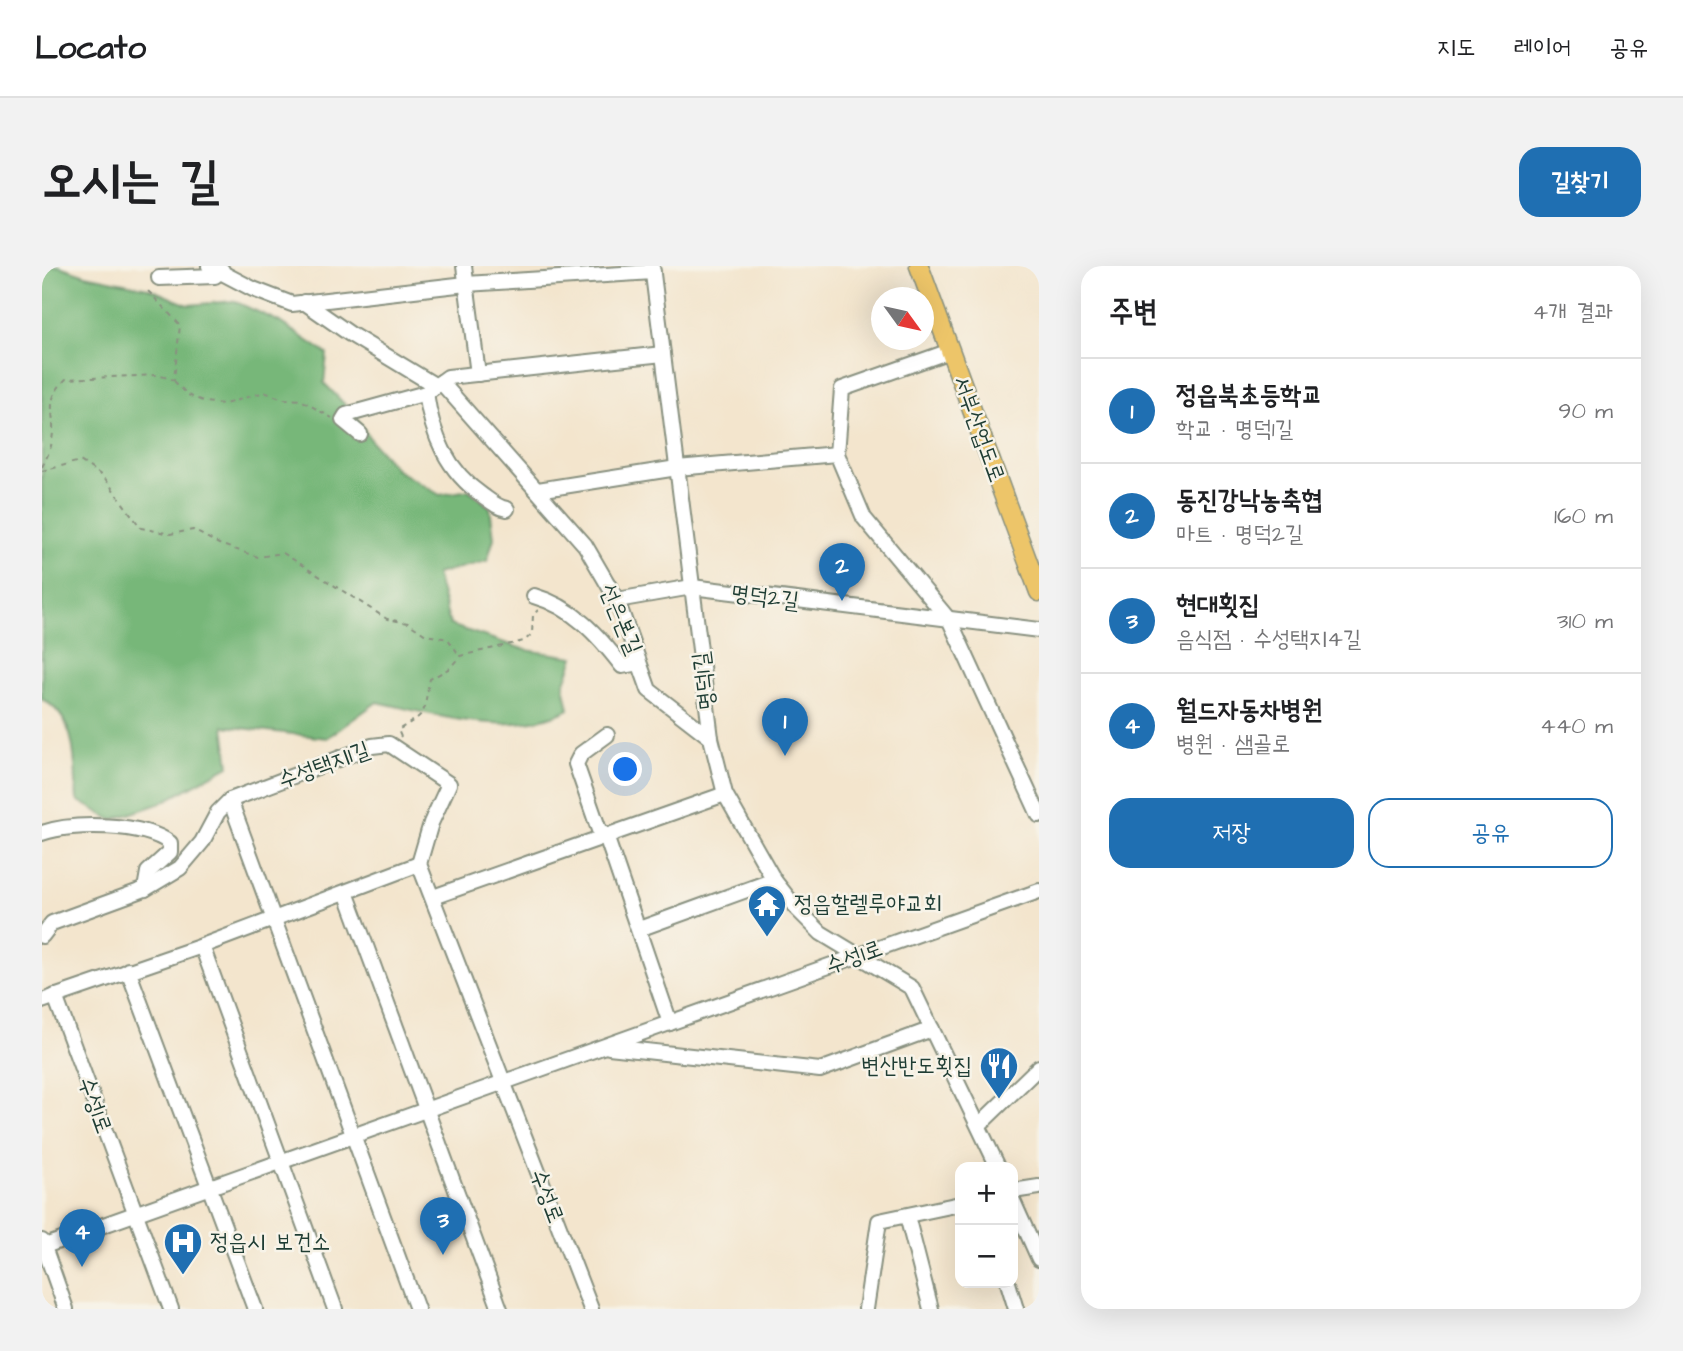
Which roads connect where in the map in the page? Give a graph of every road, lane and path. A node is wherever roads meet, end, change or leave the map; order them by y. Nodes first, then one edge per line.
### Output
1 (464, 266) edge
2 (919, 266) edge
3 (216, 268) edge
4 (653, 269) edge
5 (159, 278) joint
6 (466, 284) junction
7 (304, 302) junction
8 (950, 352) junction
9 (663, 354) junction
10 (478, 374) junction
11 (174, 380) junction
12 (434, 387) junction
13 (343, 420) junction
14 (360, 434) dead end
15 (837, 454) junction
16 (42, 467) edge
17 (677, 468) junction
18 (42, 471) edge
19 (538, 490) junction
20 (507, 509) dead end
21 (692, 587) junction
22 (1039, 592) edge
23 (534, 596) dead end
24 (549, 600) junction
25 (617, 600) junction
26 (950, 621) junction
27 (1039, 630) edge
28 (460, 656) junction
29 (639, 663) junction
30 (607, 735) dead end
31 (710, 738) junction
32 (402, 739) dead end
33 (725, 794) junction
34 (230, 800) junction
35 (1039, 815) edge
36 (42, 833) edge
37 (606, 836) junction
38 (419, 864) junction
39 (774, 880) junction
40 (145, 889) junction
41 (346, 891) junction
42 (1039, 891) edge
43 (433, 897) junction
44 (273, 919) junction
45 (639, 929) junction
46 (42, 936) edge
47 (202, 946) junction
48 (856, 957) junction
49 (128, 971) junction
50 (48, 999) edge
51 (670, 1023) junction
52 (932, 1029) junction
53 (604, 1047) junction
54 (1039, 1068) edge
55 (503, 1083) junction
56 (426, 1110) junction
57 (979, 1125) junction
58 (353, 1136) junction
59 (281, 1162) junction
60 (996, 1162) edge
61 (210, 1187) junction
62 (1039, 1187) edge
63 (1018, 1190) edge
64 (955, 1205) edge
65 (1018, 1212) edge
66 (136, 1214) junction
67 (907, 1216) junction
68 (43, 1245) edge
69 (1039, 1259) edge
70 (1010, 1288) edge
71 (66, 1309) edge
72 (171, 1309) edge
73 (255, 1309) edge
74 (335, 1309) edge
75 (417, 1309) edge
76 (500, 1309) edge
77 (591, 1309) edge
78 (866, 1309) edge
79 (931, 1309) edge
80 (1016, 1309) edge

1 - 6 street
2 - 8 main road, 서부산업도로
3 - 5 street
3 - 7 street
4 - 6 street
4 - 9 street, 명덕1길
5 - 11 path
6 - 7 street
6 - 10 street
7 - 12 street, 선은본길
8 - 15 street
8 - 22 main road, 서부산업도로
9 - 10 street
9 - 17 street, 명덕1길
10 - 12 street
11 - 13 path
11 - 16 path
12 - 13 street
12 - 19 street, 선은본길
12 - 20 street
13 - 14 street
15 - 17 street
15 - 26 street
17 - 19 street
17 - 21 street, 명덕1길
18 - 28 path
19 - 25 street, 선은본길
21 - 25 street, 명덕2길
21 - 26 street, 명덕2길
21 - 31 street, 명덕1길
23 - 24 street
24 - 28 path
24 - 29 street
25 - 29 street, 선은본길
26 - 27 street, 명덕2길
26 - 35 street
28 - 32 path
29 - 31 street, 선은본길
30 - 37 street
31 - 33 street, 명덕1길
33 - 37 street
33 - 39 street, 명덕1길
34 - 38 street, 수성택지1길
34 - 40 street
34 - 44 street
36 - 40 street
37 - 43 street
37 - 45 street
38 - 41 street
38 - 43 street
39 - 45 street
39 - 48 street, 명덕1길
40 - 46 street
41 - 44 street
41 - 56 street
42 - 48 street, 수성1로
43 - 55 street
44 - 47 street
44 - 58 street
45 - 51 street
47 - 49 street
47 - 59 street
48 - 51 street, 수성1로
48 - 52 street, 명덕1길
49 - 50 street
49 - 61 street
50 - 66 street, 수성1로
51 - 53 street, 수성1로
52 - 53 street
52 - 57 street, 명덕1길
53 - 55 street, 수성1로
54 - 57 street
55 - 56 street, 수성1로
55 - 77 street, 수성로
56 - 58 street, 수성1로
56 - 76 street
57 - 60 street, 명덕1길
58 - 59 street, 수성1로
58 - 75 street
59 - 61 street, 수성1로
59 - 74 street
61 - 66 street, 수성1로
61 - 73 street
62 - 63 street
64 - 67 street
65 - 69 street
66 - 68 street, 수성1로
66 - 72 street, 수성1로
67 - 78 street
67 - 79 street
68 - 71 street
70 - 80 street

